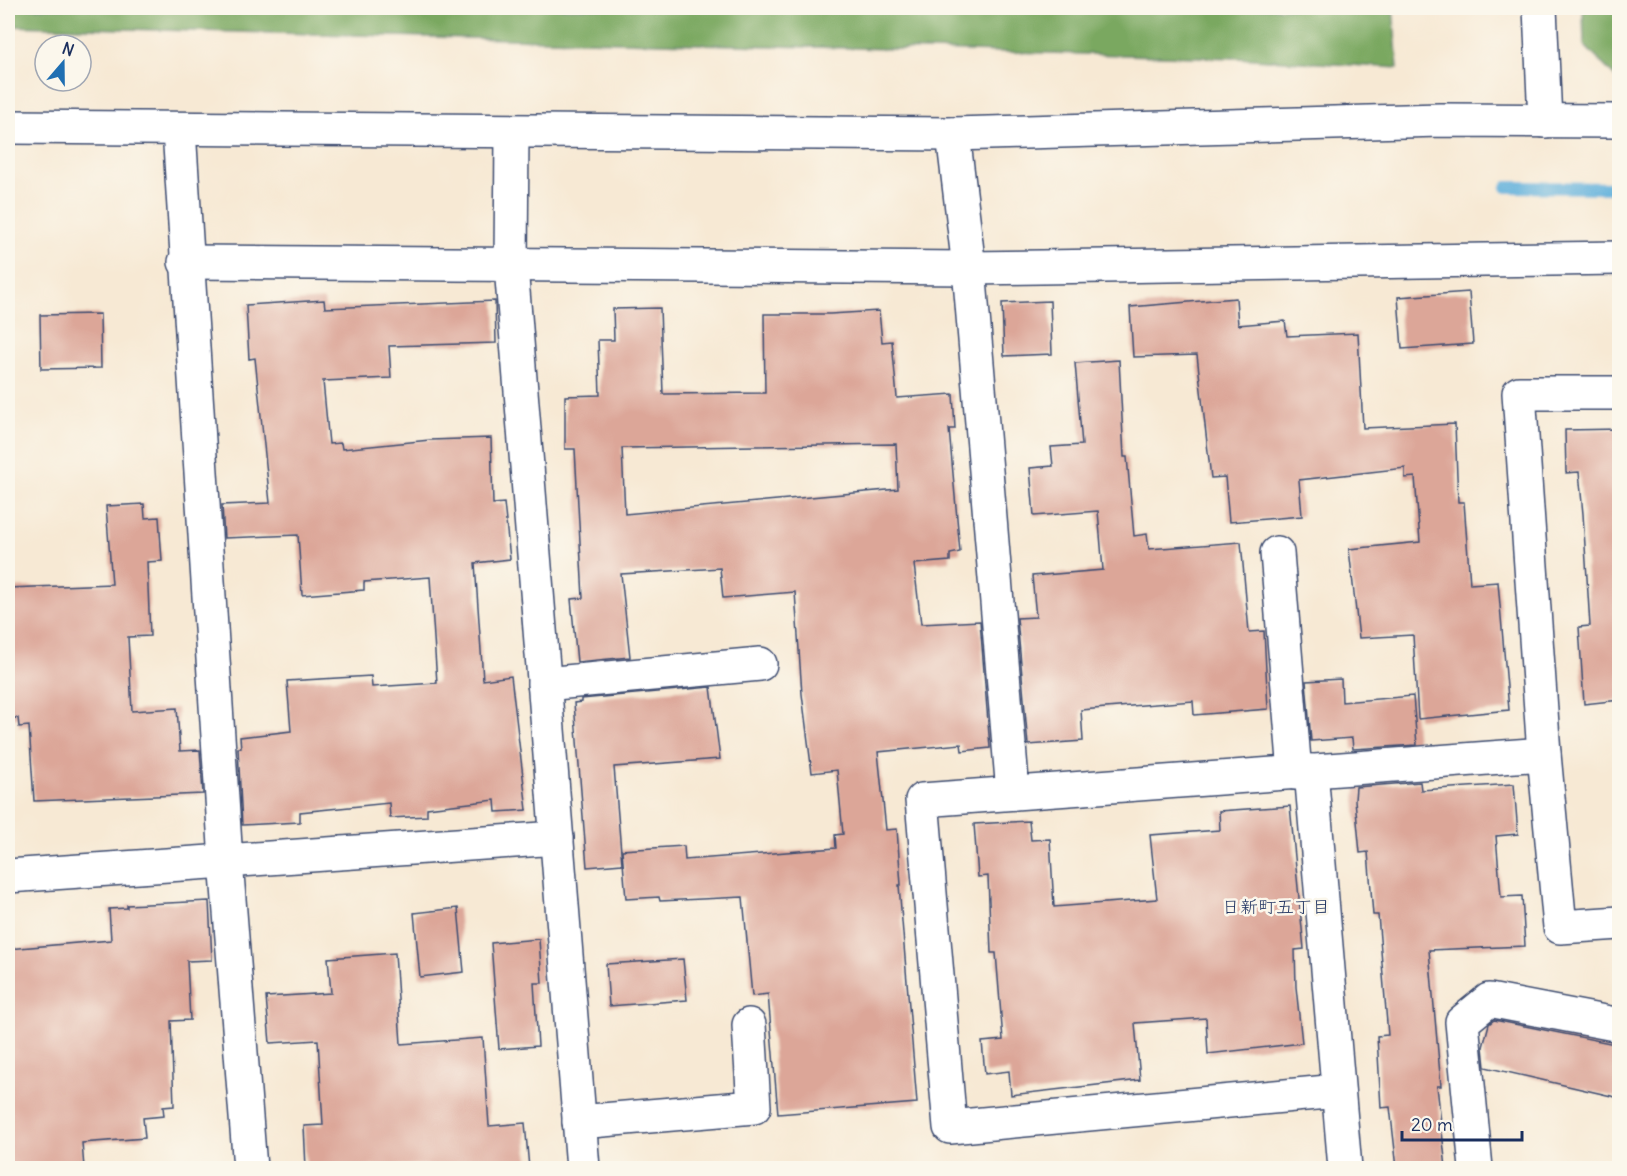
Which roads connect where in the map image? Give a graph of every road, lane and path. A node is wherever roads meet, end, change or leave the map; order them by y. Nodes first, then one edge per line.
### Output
1 (1540, 8) edge
2 (1545, 121) junction
3 (1620, 121) edge
4 (8, 127) edge
5 (179, 130) junction
6 (512, 132) junction
7 (953, 134) junction
8 (1620, 258) edge
9 (186, 262) junction
10 (511, 266) junction
11 (969, 268) junction
12 (1620, 393) edge
13 (1277, 553) dead end
14 (760, 663) dead end
15 (544, 684) junction
16 (1544, 754) junction
17 (1303, 772) junction
18 (1013, 793) junction
19 (557, 838) junction
20 (226, 861) junction
21 (8, 876) edge
22 (1620, 923) edge
23 (749, 1025) dead end
24 (1620, 1025) edge
25 (1338, 1091) junction
26 (579, 1122) junction
27 (249, 1168) edge
28 (583, 1168) edge
29 (1345, 1168) edge
30 (1476, 1168) edge

1 - 2 street
2 - 3 street
2 - 7 street
4 - 5 street
5 - 6 street
5 - 9 street
6 - 7 street
6 - 10 street
7 - 11 street
8 - 11 street
9 - 10 street
9 - 20 street
10 - 11 street
10 - 15 street
11 - 18 street
12 - 16 street
13 - 17 street
14 - 15 street
15 - 19 street
16 - 17 street
16 - 22 street
17 - 18 street
17 - 25 street
18 - 25 street
19 - 20 street
19 - 26 street
20 - 21 street
20 - 27 street
23 - 26 street
24 - 30 street
25 - 29 street
26 - 28 street

